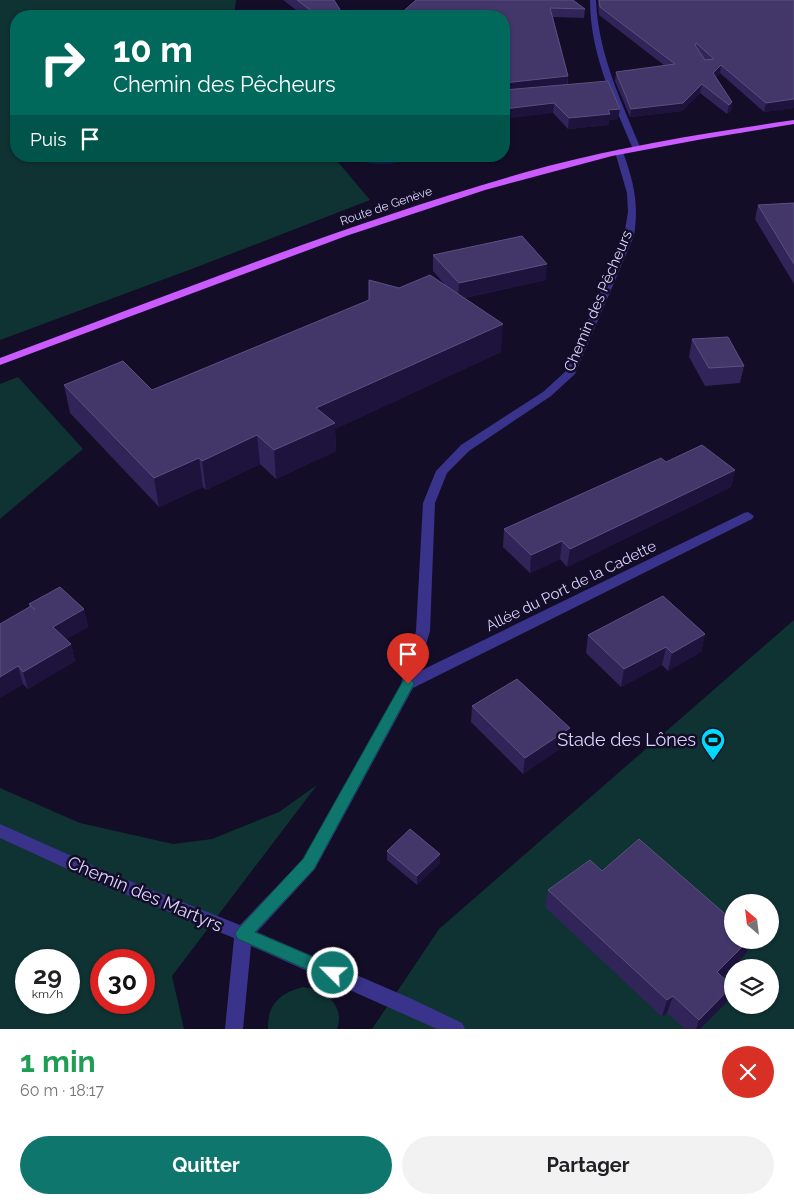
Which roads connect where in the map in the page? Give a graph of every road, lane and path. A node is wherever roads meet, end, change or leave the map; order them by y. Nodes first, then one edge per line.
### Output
1 (593, 0) edge
2 (610, 86) junction
3 (600, 87) edge
4 (794, 122) edge
5 (637, 149) junction
6 (619, 152) junction
7 (0, 362) edge
8 (748, 516) dead end
9 (408, 684) junction
10 (0, 831) edge
11 (243, 934) junction
12 (234, 1029) edge
13 (456, 1029) edge

1 - 2 street
2 - 3 street
2 - 5 street
4 - 5 main road, Route de Genève
5 - 6 main road, Route de Genève
6 - 7 main road, Route de Genève
6 - 9 street, Chemin des Pêcheurs
8 - 9 street, Allée du Port de la Cadette
9 - 11 street, Chemin des Pêcheurs
10 - 11 street, Chemin des Martyrs
11 - 12 street
11 - 13 street, Chemin des Martyrs

